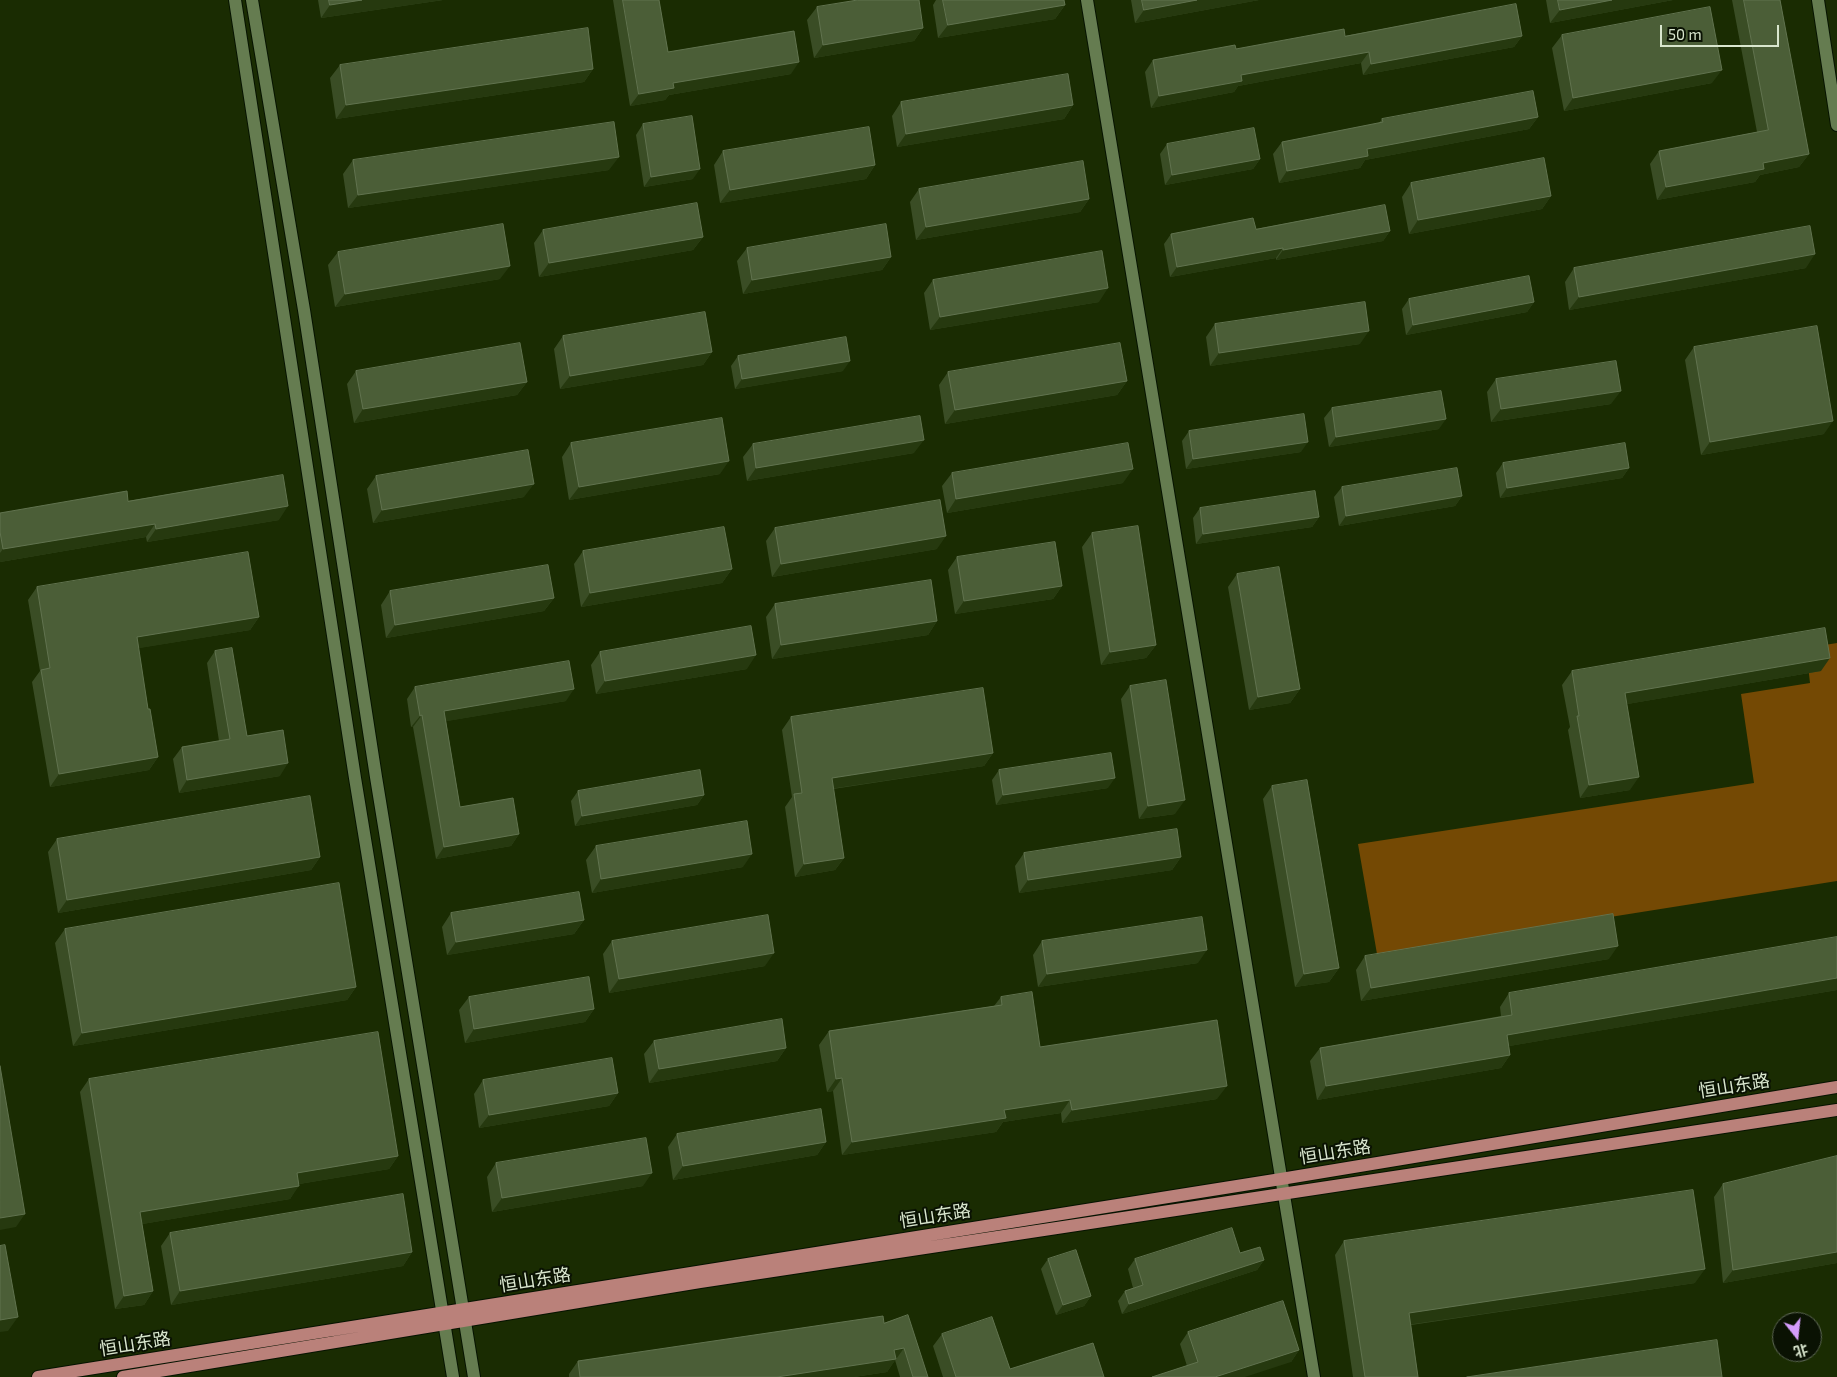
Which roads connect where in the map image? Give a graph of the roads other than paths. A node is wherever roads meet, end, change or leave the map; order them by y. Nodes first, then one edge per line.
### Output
1 (235, 0) edge
2 (252, 0) edge
3 (1087, 0) edge
4 (1818, 0) edge
5 (1837, 125) edge
6 (1837, 1087) edge
7 (1837, 1110) edge
8 (1281, 1179) junction
9 (1284, 1193) junction
10 (465, 1315) junction
11 (444, 1318) junction
12 (38, 1377) edge
13 (123, 1377) edge
14 (453, 1377) edge
15 (474, 1377) edge
16 (1314, 1377) edge

1 - 11 street
2 - 10 street
3 - 8 street
4 - 5 street
6 - 8 main road, 恒山东路
7 - 9 main road, 恒山东路
8 - 9 street
8 - 10 main road, 恒山东路
9 - 10 main road, 恒山东路
9 - 16 street
10 - 11 main road, 恒山东路
10 - 15 street
11 - 12 main road, 恒山东路
11 - 13 main road, 恒山东路
11 - 14 street

